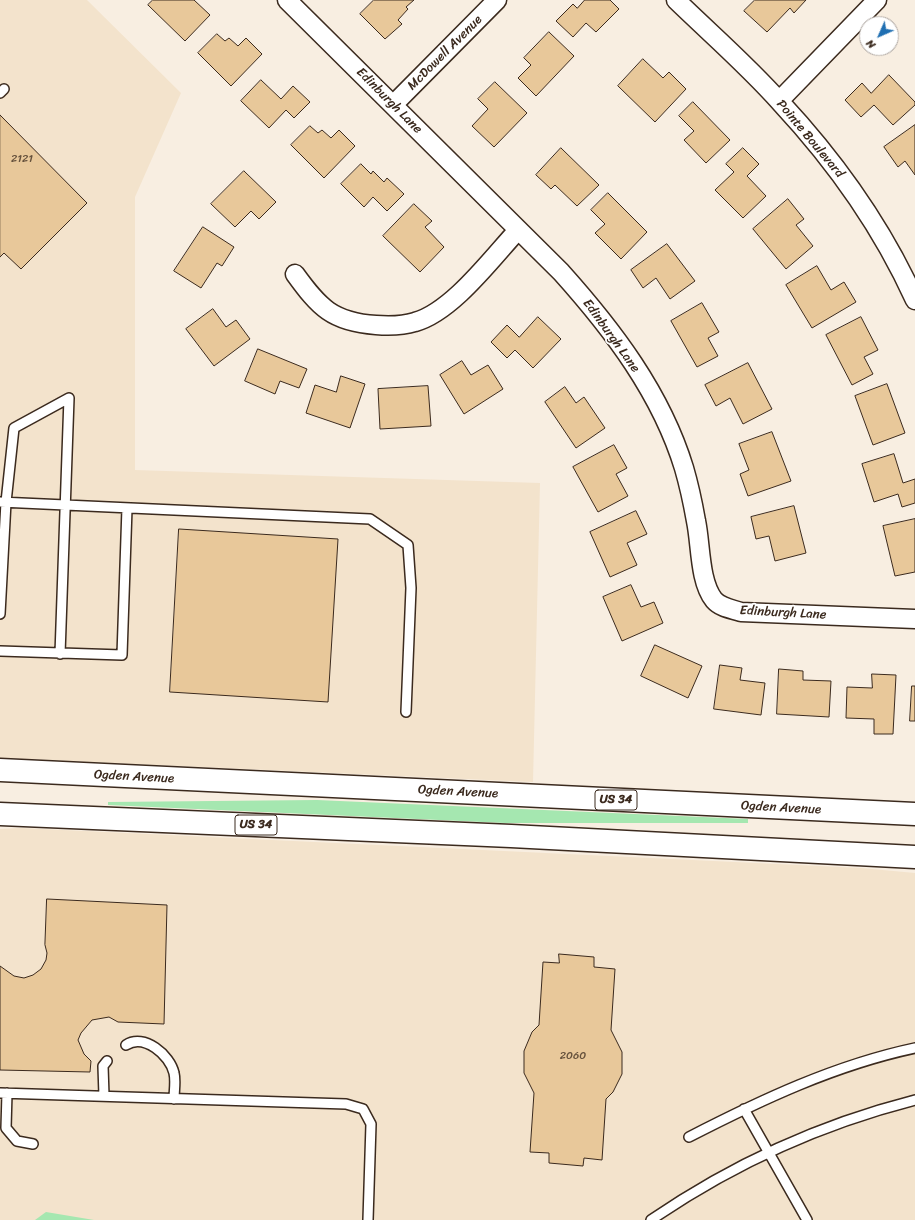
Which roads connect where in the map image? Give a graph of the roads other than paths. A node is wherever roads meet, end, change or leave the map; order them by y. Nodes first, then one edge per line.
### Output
1 (287, 0) edge
2 (497, 0) edge
3 (676, 0) edge
4 (877, 0) edge
5 (779, 101) junction
6 (393, 105) junction
7 (518, 230) junction
8 (295, 274) dead end
9 (915, 300) edge
10 (3, 502) edge
11 (65, 505) junction
12 (127, 508) junction
13 (0, 614) edge
14 (915, 619) edge
15 (0, 651) edge
16 (60, 654) junction
17 (406, 712) dead end
18 (0, 770) edge
19 (0, 814) edge
20 (915, 814) edge
21 (915, 857) edge
22 (126, 1045) dead end
23 (915, 1048) edge
24 (107, 1061) dead end
25 (4, 1093) edge
26 (104, 1096) junction
27 (174, 1099) junction
28 (915, 1100) edge
29 (744, 1109) junction
30 (689, 1137) dead end
31 (33, 1144) dead end
32 (768, 1152) junction
33 (368, 1220) edge
34 (651, 1220) edge
35 (807, 1220) edge

1 - 6 street, Edinburgh Lane
2 - 6 street, McDowell Avenue
3 - 5 street, Pointe Boulevard
4 - 5 street
5 - 9 street, Pointe Boulevard
6 - 7 street, Edinburgh Lane
7 - 8 street
7 - 14 street, Edinburgh Lane
10 - 11 lane
10 - 11 lane
10 - 13 lane
11 - 12 lane
11 - 16 lane
12 - 16 lane
12 - 17 lane
15 - 16 lane
18 - 20 main road, Ogden Avenue / US 34
19 - 21 main road, US 34
22 - 27 lane
23 - 29 lane
24 - 26 lane
25 - 26 lane
25 - 31 lane
26 - 27 lane
27 - 33 lane
28 - 32 lane
29 - 30 lane
29 - 32 lane
32 - 34 lane
32 - 35 lane

